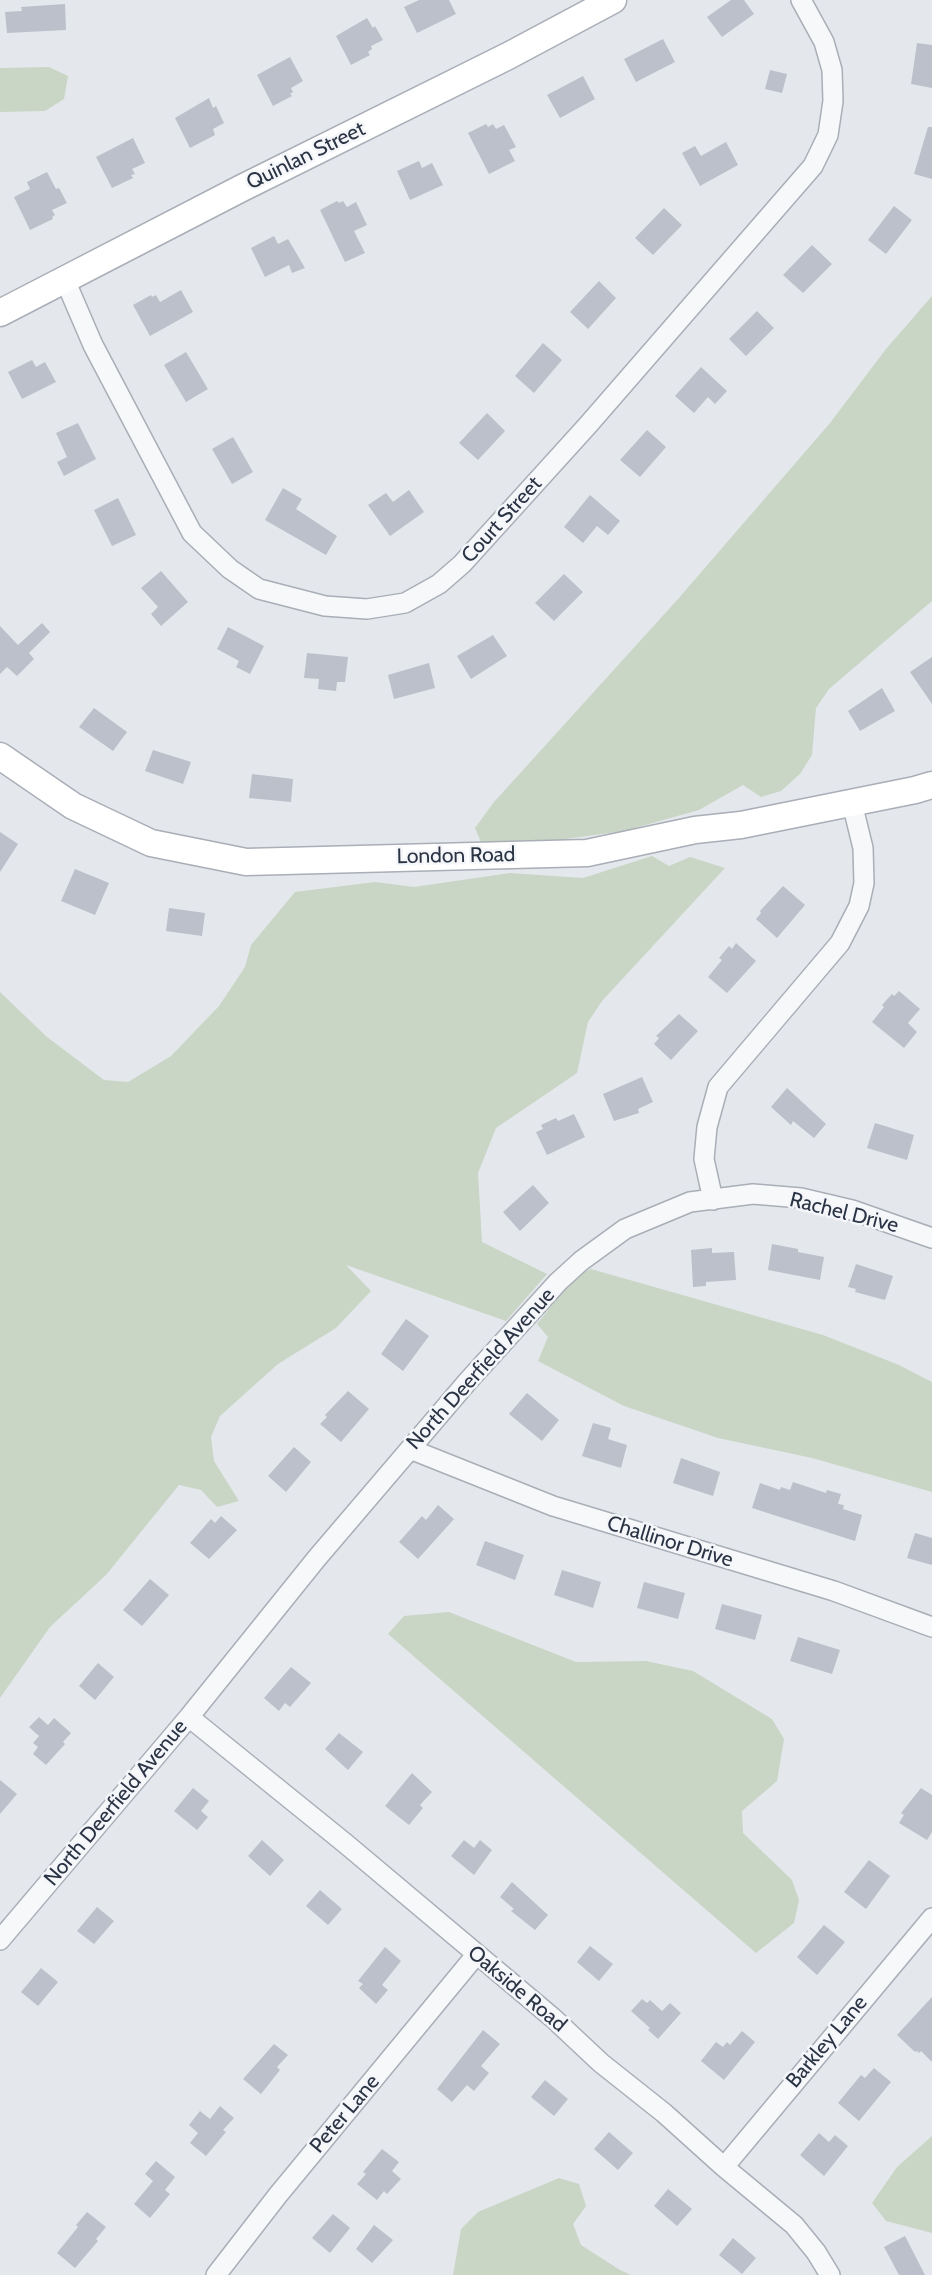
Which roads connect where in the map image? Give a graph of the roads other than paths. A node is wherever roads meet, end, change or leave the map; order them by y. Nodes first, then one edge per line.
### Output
1 (612, 0) edge
2 (800, 0) edge
3 (65, 281) junction
4 (0, 313) edge
5 (0, 755) edge
6 (932, 785) edge
7 (852, 803) junction
8 (713, 1200) junction
9 (932, 1238) edge
10 (410, 1449) junction
11 (932, 1627) edge
12 (189, 1717) junction
13 (932, 1918) edge
14 (0, 1940) edge
15 (476, 1955) junction
16 (724, 2167) junction
17 (216, 2275) edge
18 (830, 2275) edge

1 - 3 street, Quinlan Street
2 - 3 street, Court Street
3 - 4 street, Quinlan Street
5 - 7 street, London Road
6 - 7 street, London Road
7 - 8 street
8 - 9 street, Rachel Drive
8 - 10 street, North Deerfield Avenue
10 - 11 street, Challinor Drive
10 - 12 street, North Deerfield Avenue
12 - 14 street, North Deerfield Avenue
12 - 15 street, Oakside Road
13 - 16 street, Barkley Lane
15 - 16 street, Oakside Road
15 - 17 street, Peter Lane
16 - 18 street, Oakside Road

